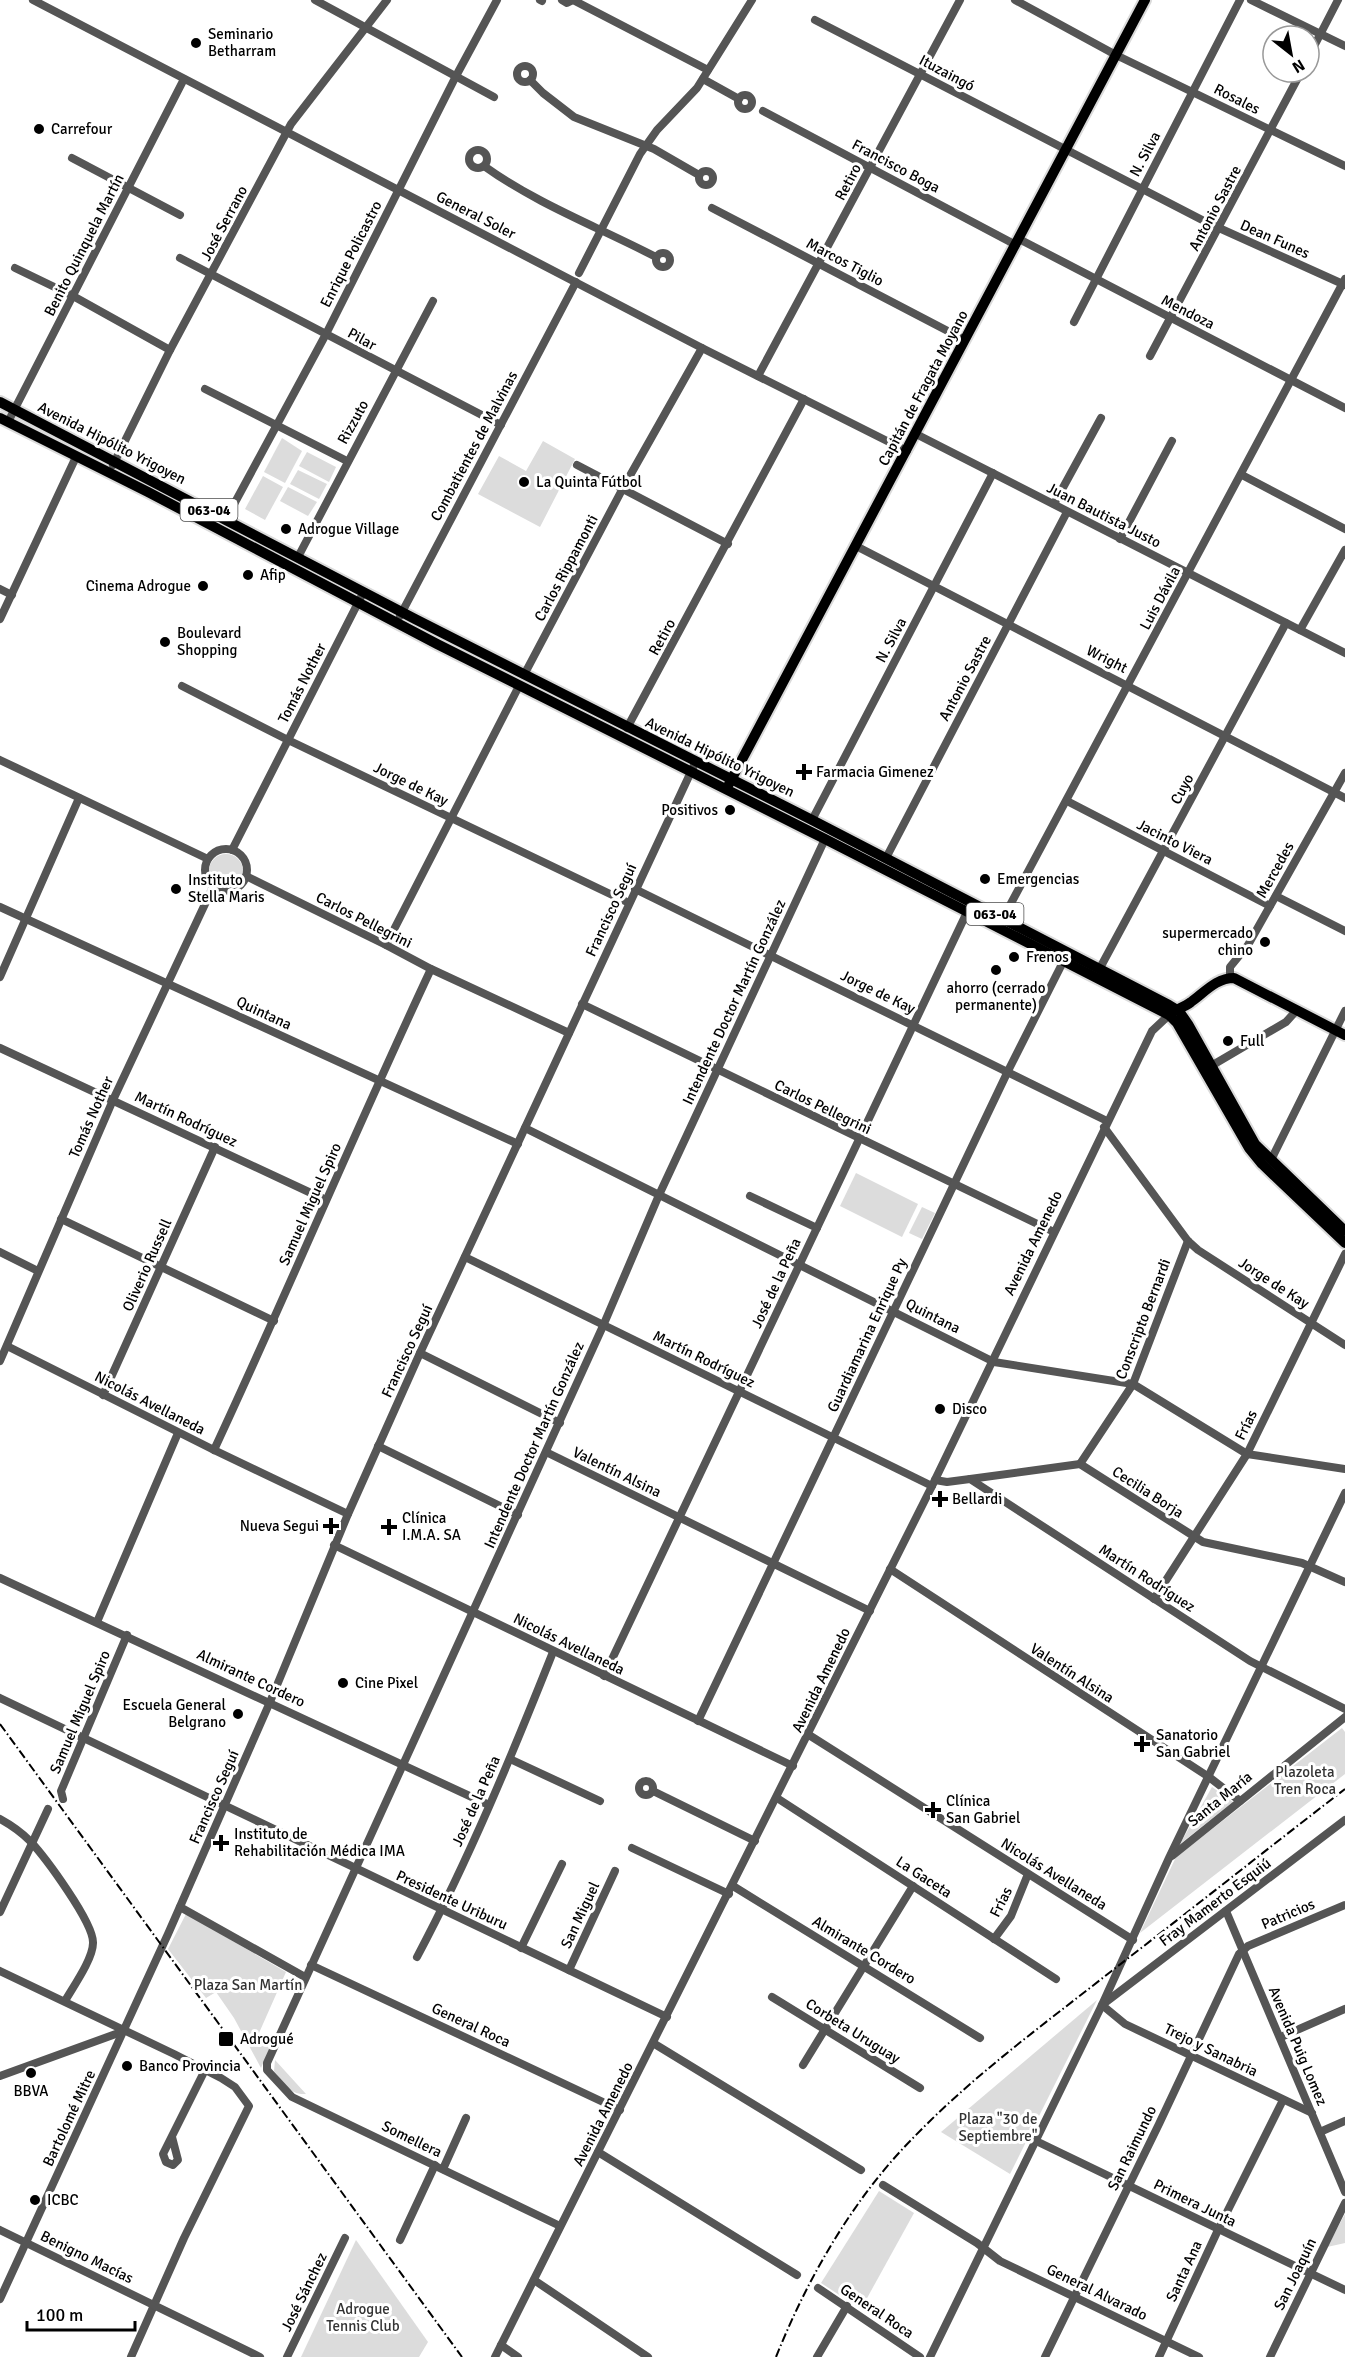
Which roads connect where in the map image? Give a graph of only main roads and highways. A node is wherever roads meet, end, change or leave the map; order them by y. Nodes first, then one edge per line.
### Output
1 (1145, 0) edge
2 (0, 402) edge
3 (4, 420) edge
4 (693, 766) junction
5 (731, 779) junction
6 (726, 790) junction
7 (970, 907) junction
8 (1001, 923) junction
9 (1173, 1012) junction
10 (1340, 1032) edge
11 (1345, 1231) edge
12 (1345, 1243) edge

1 - 5 main road, Capitán de Fragata Moyano
2 - 4 main road, Avenida Hipólito Yrigoyen / 063-04
3 - 4 main road, Avenida Hipólito Yrigoyen / 063-04
4 - 5 main road, Avenida Hipólito Yrigoyen / 063-04
4 - 6 main road, Avenida Hipólito Yrigoyen / 063-04
5 - 6 main road, Capitán de Fragata Moyano
5 - 7 main road, Avenida Hipólito Yrigoyen / 063-04
6 - 7 main road, Avenida Hipólito Yrigoyen / 063-04
7 - 8 main road, Avenida Hipólito Yrigoyen / 063-04
8 - 9 main road, Avenida Hipólito Yrigoyen / 063-04
8 - 9 main road, Avenida Hipólito Yrigoyen / 063-04
9 - 10 main road
9 - 11 main road, Avenida Hipólito Yrigoyen / 063-04
9 - 12 main road, Avenida Hipólito Yrigoyen / 063-04

